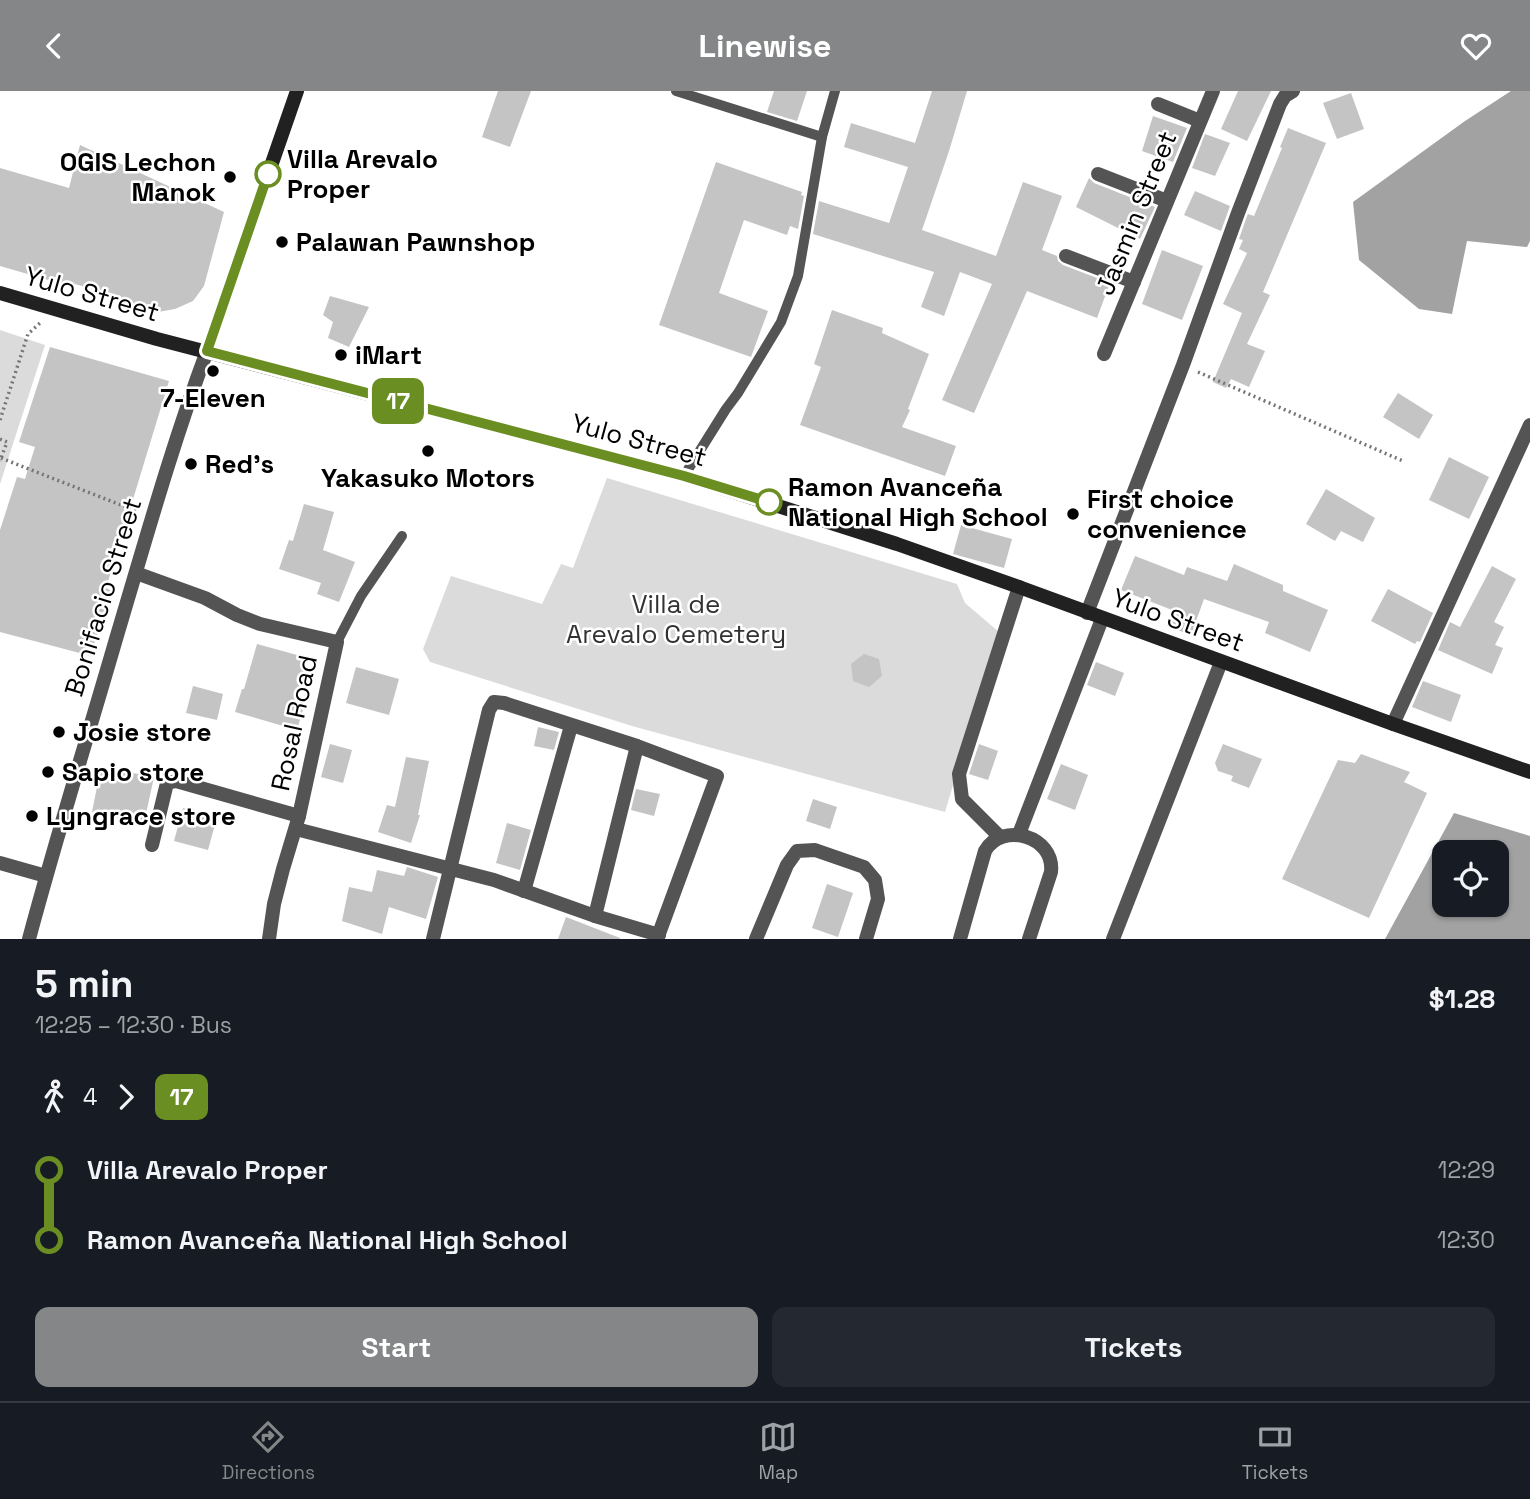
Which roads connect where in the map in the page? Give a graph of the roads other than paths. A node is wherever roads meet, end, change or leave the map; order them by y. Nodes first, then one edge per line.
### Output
1 (297, 91) edge
2 (676, 91) edge
3 (835, 91) edge
4 (1213, 91) edge
5 (1293, 91) edge
6 (1158, 104) dead end
7 (1200, 121) junction
8 (822, 137) junction
9 (1098, 174) dead end
10 (1167, 201) junction
11 (1066, 256) dead end
12 (1134, 282) junction
13 (0, 293) edge
14 (207, 351) junction
15 (1104, 354) dead end
16 (1530, 425) edge
17 (684, 476) junction
18 (402, 536) dead end
19 (136, 573) junction
20 (1018, 587) junction
21 (1087, 613) junction
22 (1102, 619) junction
23 (337, 642) junction
24 (1221, 662) junction
25 (1393, 724) junction
26 (571, 726) junction
27 (637, 746) junction
28 (1530, 772) edge
29 (298, 823) junction
30 (1019, 834) junction
31 (1000, 837) junction
32 (152, 845) dead end
33 (0, 863) edge
34 (450, 869) junction
35 (46, 876) junction
36 (524, 891) junction
37 (595, 916) junction
38 (434, 937) edge
39 (658, 937) edge
40 (29, 939) edge
41 (269, 939) edge
42 (449, 939) edge
43 (756, 939) edge
44 (866, 939) edge
45 (960, 939) edge
46 (1029, 939) edge
47 (1113, 939) edge

1 - 14 main road
2 - 8 lane
3 - 8 lane
4 - 7 street, Jasmin Street
5 - 21 street
6 - 7 street
7 - 10 street, Jasmin Street
8 - 17 lane
9 - 10 street
10 - 12 street, Jasmin Street
11 - 12 street
12 - 15 street, Jasmin Street
13 - 14 main road, Yulo Street
14 - 17 main road, Yulo Street
14 - 19 street, Bonifacio Street
16 - 25 street
17 - 20 main road, Yulo Street
18 - 23 lane
19 - 23 street, Rosal Road
19 - 35 street, Bonifacio Street
20 - 21 main road, Yulo Street
20 - 31 street
21 - 22 main road, Yulo Street
22 - 24 main road, Yulo Street
22 - 30 street
23 - 29 street, Rosal Road
24 - 25 main road, Yulo Street
24 - 47 street
25 - 28 main road, Yulo Street
26 - 27 street
26 - 34 street
26 - 36 street
27 - 37 street
27 - 39 street
29 - 32 street
29 - 34 street
29 - 41 street, Rosal Road
30 - 31 street
30 - 46 street
31 - 45 street
33 - 35 street
34 - 36 street
34 - 38 street
35 - 40 street, Bonifacio Street
36 - 37 street
37 - 39 street
38 - 42 street
43 - 44 street

